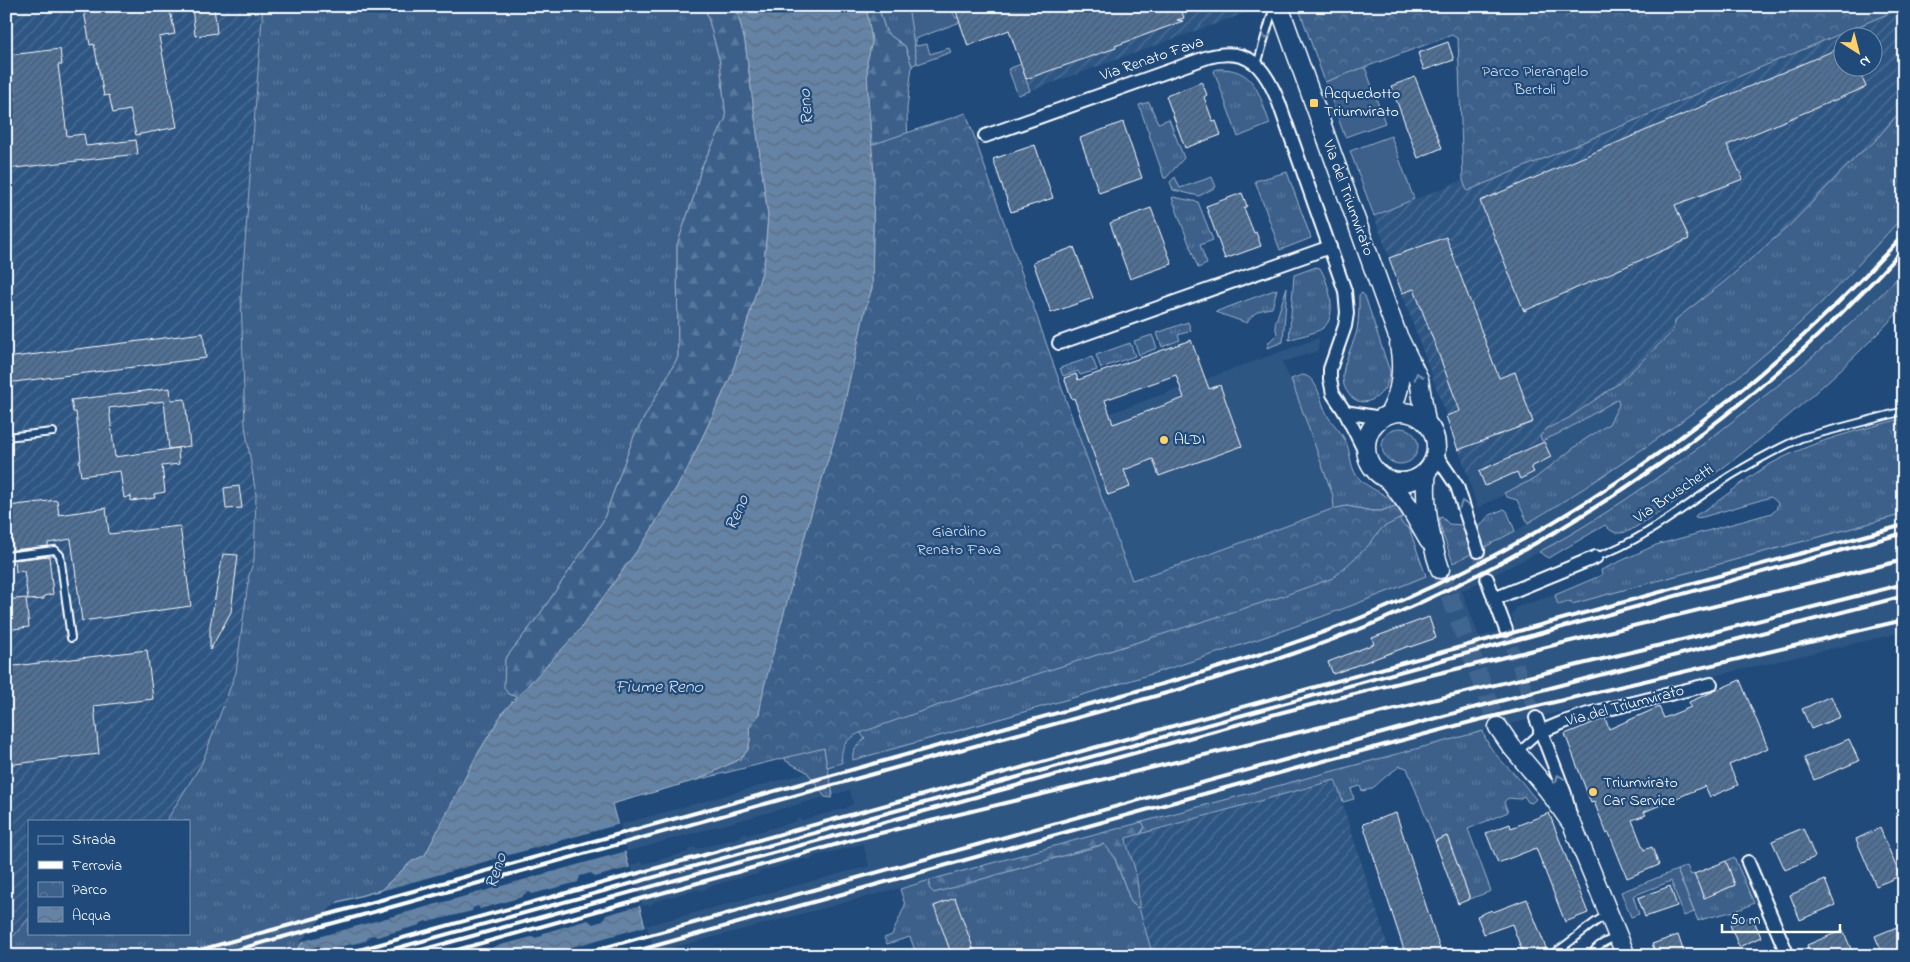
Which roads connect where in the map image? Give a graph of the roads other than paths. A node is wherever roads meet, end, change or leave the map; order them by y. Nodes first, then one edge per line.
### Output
1 (1274, 6) edge
2 (1279, 6) edge
3 (1258, 65) junction
4 (985, 136) dead end
5 (1330, 247) junction
6 (1397, 334) junction
7 (1059, 344) dead end
8 (1904, 410) edge
9 (1345, 412) junction
10 (1385, 416) junction
11 (1426, 422) junction
12 (53, 432) dead end
13 (6, 437) edge
14 (1367, 456) junction
15 (1432, 463) junction
16 (1390, 481) junction
17 (1434, 551) junction
18 (1478, 551) tunnel mouth
19 (6, 556) edge
20 (1596, 557) joint
21 (1440, 569) tunnel mouth
22 (1487, 579) tunnel mouth
23 (1494, 599) junction
24 (1506, 630) tunnel mouth
25 (72, 638) dead end
26 (1711, 684) dead end
27 (1536, 718) tunnel mouth
28 (1498, 727) tunnel mouth
29 (1540, 732) junction
30 (1516, 754) junction
31 (1572, 824) junction
32 (1748, 862) dead end
33 (1609, 913) junction
34 (1618, 936) junction
35 (1549, 956) edge
36 (1592, 956) edge
37 (1626, 956) edge
38 (1788, 956) edge

1 -> 3 lane
2 - 6 main road, Via del Triumvirato
3 - 4 street, Via Renato Fava
3 - 5 street
5 - 7 street
5 - 9 street
6 - 10 main road, Via del Triumvirato
11 -> 6 main road, Via del Triumvirato
8 - 20 lane, Via Bruschetti
9 - 10 street
9 - 14 street
10 - 11 main road
10 - 14 main road
11 - 15 main road
12 - 13 lane
14 - 16 main road
15 - 16 main road
15 - 17 main road
18 -> 15 street
16 - 17 main road
17 - 21 main road
19 - 25 lane
20 - 23 street, Via Bruschetti
22 - 23 street
23 - 24 street
26 - 29 street, Via del Triumvirato
27 - 29 street
28 - 30 main road
29 - 30 lane, Via del Triumvirato
31 -> 29 street
30 - 31 main road
31 - 33 main road
32 - 38 street
33 - 34 main road
33 - 35 lane
34 - 36 lane
34 - 37 main road

